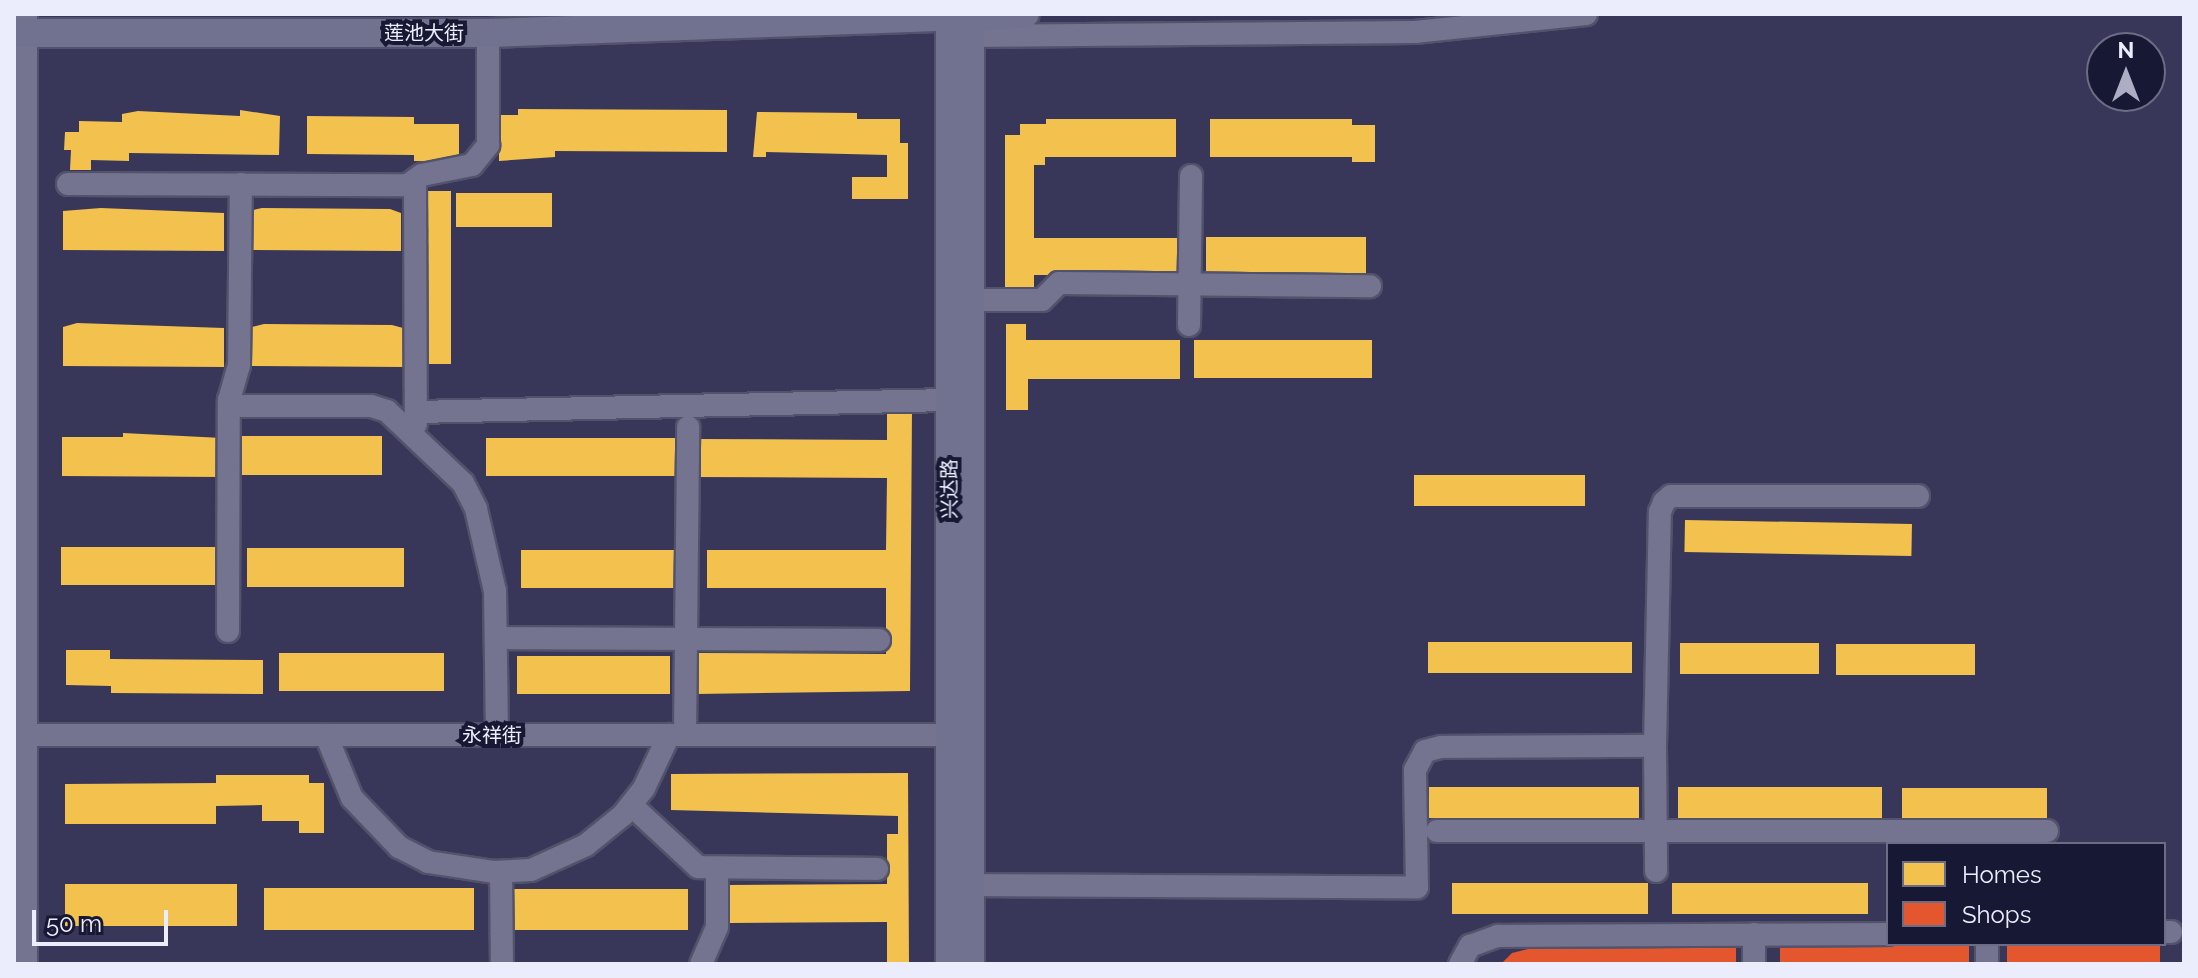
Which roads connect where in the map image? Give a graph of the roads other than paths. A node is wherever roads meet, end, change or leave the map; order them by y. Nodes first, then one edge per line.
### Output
1 (1025, 14) edge
2 (1586, 14) edge
3 (962, 20) edge
4 (22, 27) edge
5 (488, 33) junction
6 (1191, 176) dead end
7 (415, 181) junction
8 (68, 184) dead end
9 (241, 184) junction
10 (1190, 284) junction
11 (1370, 286) dead end
12 (970, 300) junction
13 (1189, 325) dead end
14 (950, 400) junction
15 (229, 406) junction
16 (416, 423) junction
17 (688, 427) dead end
18 (1918, 496) dead end
19 (228, 631) dead end
20 (497, 638) junction
21 (686, 639) junction
22 (879, 640) dead end
23 (20, 735) edge
24 (326, 735) junction
25 (497, 735) junction
26 (677, 735) junction
27 (960, 735) junction
28 (1655, 746) junction
29 (631, 805) junction
30 (1656, 830) junction
31 (1437, 831) dead end
32 (2047, 831) dead end
33 (877, 869) dead end
34 (717, 870) junction
35 (1656, 871) dead end
36 (501, 872) junction
37 (970, 885) junction
38 (1754, 934) junction
39 (1886, 934) edge
40 (26, 964) edge
41 (502, 964) edge
42 (701, 964) edge
43 (950, 964) edge
44 (970, 964) edge
45 (1460, 964) edge
46 (1754, 964) edge

1 - 3 main road, 莲池大街
2 - 3 street
3 - 5 main road, 莲池大街
3 - 12 main road, 兴达路
3 - 14 main road, 兴达路
4 - 5 main road, 莲池大街
4 - 23 street
5 - 7 street
6 - 10 street
7 - 9 street
7 - 16 street
8 - 9 street
9 - 15 street
10 - 11 street
10 - 12 street
10 - 13 street
12 - 27 main road, 兴达路
14 - 16 street
14 - 27 main road, 兴达路
15 - 16 street
15 - 19 street
16 - 20 street
17 - 21 street
18 - 28 street
20 - 21 street
20 - 25 street
21 - 22 street
21 - 26 street
23 - 24 street, 永祥街
23 - 40 street
24 - 25 street, 永祥街
24 - 36 street
25 - 26 street, 永祥街
26 - 27 street, 永祥街
26 - 29 street
27 - 37 main road, 兴达路
27 - 43 main road, 兴达路
28 - 30 street
28 - 37 street
29 - 34 street
29 - 36 street
30 - 31 street
30 - 32 street
30 - 35 street
33 - 34 street
34 - 42 street
36 - 41 street
37 - 44 main road, 兴达路
38 - 39 street
38 - 45 street
38 - 46 street

